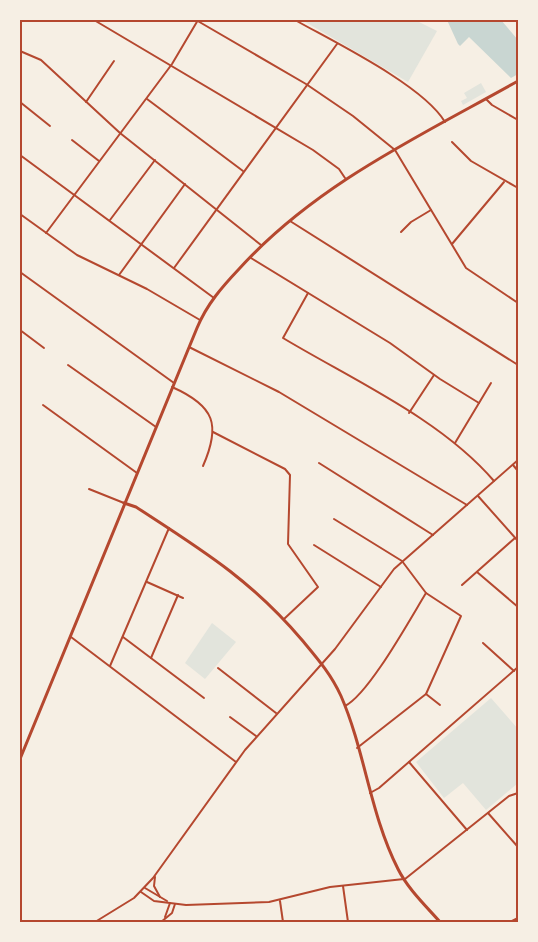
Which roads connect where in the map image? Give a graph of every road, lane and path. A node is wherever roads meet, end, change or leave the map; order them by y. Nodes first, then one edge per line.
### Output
1 (94, 20) edge
2 (197, 20) edge
3 (295, 20) edge
4 (337, 44) junction
5 (20, 51) edge
6 (114, 61) dead end
7 (172, 64) junction
8 (519, 81) edge
9 (306, 84) junction
10 (146, 99) junction
11 (486, 99) junction
12 (20, 102) edge
13 (86, 102) junction
14 (519, 120) edge
15 (445, 122) junction
16 (50, 126) dead end
17 (276, 126) junction
18 (120, 133) junction
19 (72, 140) dead end
20 (452, 142) dead end
21 (395, 150) junction
22 (20, 155) edge
23 (155, 160) junction
24 (99, 161) junction
25 (243, 171) junction
26 (345, 178) junction
27 (504, 182) junction
28 (185, 184) junction
29 (519, 188) edge
30 (74, 195) junction
31 (216, 208) junction
32 (431, 210) junction
33 (20, 214) edge
34 (109, 221) junction
35 (289, 221) junction
36 (401, 232) dead end
37 (46, 233) junction
38 (141, 244) junction
39 (261, 245) junction
40 (452, 245) junction
41 (250, 257) junction
42 (174, 268) junction
43 (20, 272) edge
44 (119, 275) junction
45 (308, 293) junction
46 (214, 298) junction
47 (519, 303) edge
48 (200, 320) junction
49 (20, 330) edge
50 (189, 347) junction
51 (44, 348) dead end
52 (68, 365) dead end
53 (519, 365) edge
54 (434, 375) junction
55 (490, 383) dead end
56 (173, 385) junction
57 (479, 403) junction
58 (43, 405) dead end
59 (409, 413) junction
60 (156, 427) junction
61 (213, 432) junction
62 (455, 443) junction
63 (519, 460) edge
64 (319, 463) dead end
65 (513, 465) junction
66 (203, 466) dead end
67 (519, 471) edge
68 (137, 473) junction
69 (494, 481) junction
70 (89, 489) dead end
71 (478, 496) junction
72 (124, 503) junction
73 (467, 505) junction
74 (334, 519) dead end
75 (169, 528) junction
76 (433, 535) junction
77 (515, 538) junction
78 (519, 542) edge
79 (314, 545) dead end
80 (402, 561) junction
81 (477, 572) junction
82 (146, 582) junction
83 (462, 585) dead end
84 (381, 587) junction
85 (426, 594) junction
86 (178, 595) junction
87 (183, 598) dead end
88 (519, 607) edge
89 (285, 619) junction
90 (70, 635) junction
91 (123, 637) junction
92 (483, 643) dead end
93 (151, 658) junction
94 (323, 664) junction
95 (110, 666) junction
96 (519, 667) edge
97 (218, 668) dead end
98 (514, 671) junction
99 (426, 694) junction
100 (204, 698) dead end
101 (440, 705) dead end
102 (345, 706) junction
103 (276, 713) junction
104 (230, 717) dead end
105 (256, 736) junction
106 (357, 748) junction
107 (20, 759) edge
108 (236, 762) junction
109 (409, 762) junction
110 (369, 793) junction
111 (517, 793) edge
112 (488, 813) junction
113 (467, 830) junction
114 (519, 846) edge
115 (156, 874) junction
116 (404, 879) junction
117 (343, 886) junction
118 (145, 888) junction
119 (141, 892) junction
120 (162, 899) junction
121 (280, 901) junction
122 (170, 903) junction
123 (175, 904) junction
124 (519, 918) edge
125 (162, 921) edge
126 (436, 921) edge
127 (95, 922) edge
128 (283, 922) edge
129 (348, 922) edge
130 (510, 922) edge

1 - 7 street
2 - 7 street
2 - 9 street
3 - 4 street
4 - 9 street
4 - 15 street
5 - 13 street
6 - 13 street
7 - 10 street
7 - 17 street
8 - 11 main road
9 - 17 street
9 - 21 street
10 - 18 street
10 - 25 street
11 - 14 street
11 - 15 main road
12 - 16 street
13 - 18 street
15 - 21 main road
17 - 25 street
17 - 26 street
18 - 23 street
18 - 24 street
19 - 24 street
20 - 27 street
21 - 26 main road
21 - 32 street
22 - 30 street
23 - 28 street
23 - 34 street
24 - 30 street
25 - 31 street
26 - 35 main road
27 - 29 street
27 - 40 street
28 - 31 street
28 - 38 street
30 - 34 street
30 - 37 street
31 - 39 street
31 - 42 street
32 - 36 street
32 - 40 street
33 - 37 street
34 - 38 street
35 - 39 main road
35 - 53 street
37 - 44 street
38 - 42 street
38 - 44 street
39 - 41 main road
40 - 47 street
41 - 45 street
41 - 46 main road
42 - 46 street
43 - 56 street
44 - 48 street
45 - 54 street
45 - 59 street
46 - 48 main road
48 - 50 main road
49 - 51 street
50 - 56 main road
50 - 73 street
52 - 60 street
54 - 57 street
54 - 59 street
55 - 57 street
56 - 60 main road
56 - 61 street
57 - 62 street
58 - 68 street
59 - 62 street
60 - 68 main road
61 - 66 street
61 - 89 street
62 - 69 street
63 - 65 street
64 - 76 street
65 - 67 street
65 - 69 street
68 - 72 main road
69 - 71 street
70 - 72 street
71 - 73 street
71 - 77 street
72 - 75 main road
72 - 90 main road
73 - 76 street
74 - 80 street
75 - 82 street
75 - 89 main road
76 - 80 street
77 - 78 street
77 - 81 street
79 - 84 street
80 - 84 street
80 - 85 street
81 - 83 street
81 - 88 street
82 - 86 street
82 - 91 street
84 - 94 street
85 - 99 street
85 - 102 street
86 - 87 street
86 - 93 street
89 - 94 main road
90 - 95 street
90 - 107 main road
91 - 93 street
91 - 95 street
92 - 98 street
93 - 100 street
94 - 102 main road
94 - 103 street
95 - 108 street
96 - 98 street
97 - 103 street
98 - 109 street
99 - 101 street
99 - 106 street
102 - 106 main road
103 - 105 street
104 - 105 street
105 - 108 street
106 - 110 main road
108 - 115 street
109 - 110 street
109 - 113 street
110 - 116 main road
111 - 112 street
112 - 113 street
112 - 114 street
113 - 116 street
115 - 118 street
115 - 120 street
116 - 117 street
116 - 126 main road
117 - 121 street
117 - 129 street
118 - 119 street
118 - 120 street
119 - 122 street
119 - 127 street
120 - 122 street
121 - 123 street
121 - 128 street
122 - 123 street
122 - 125 street
123 - 125 street
124 - 130 street

